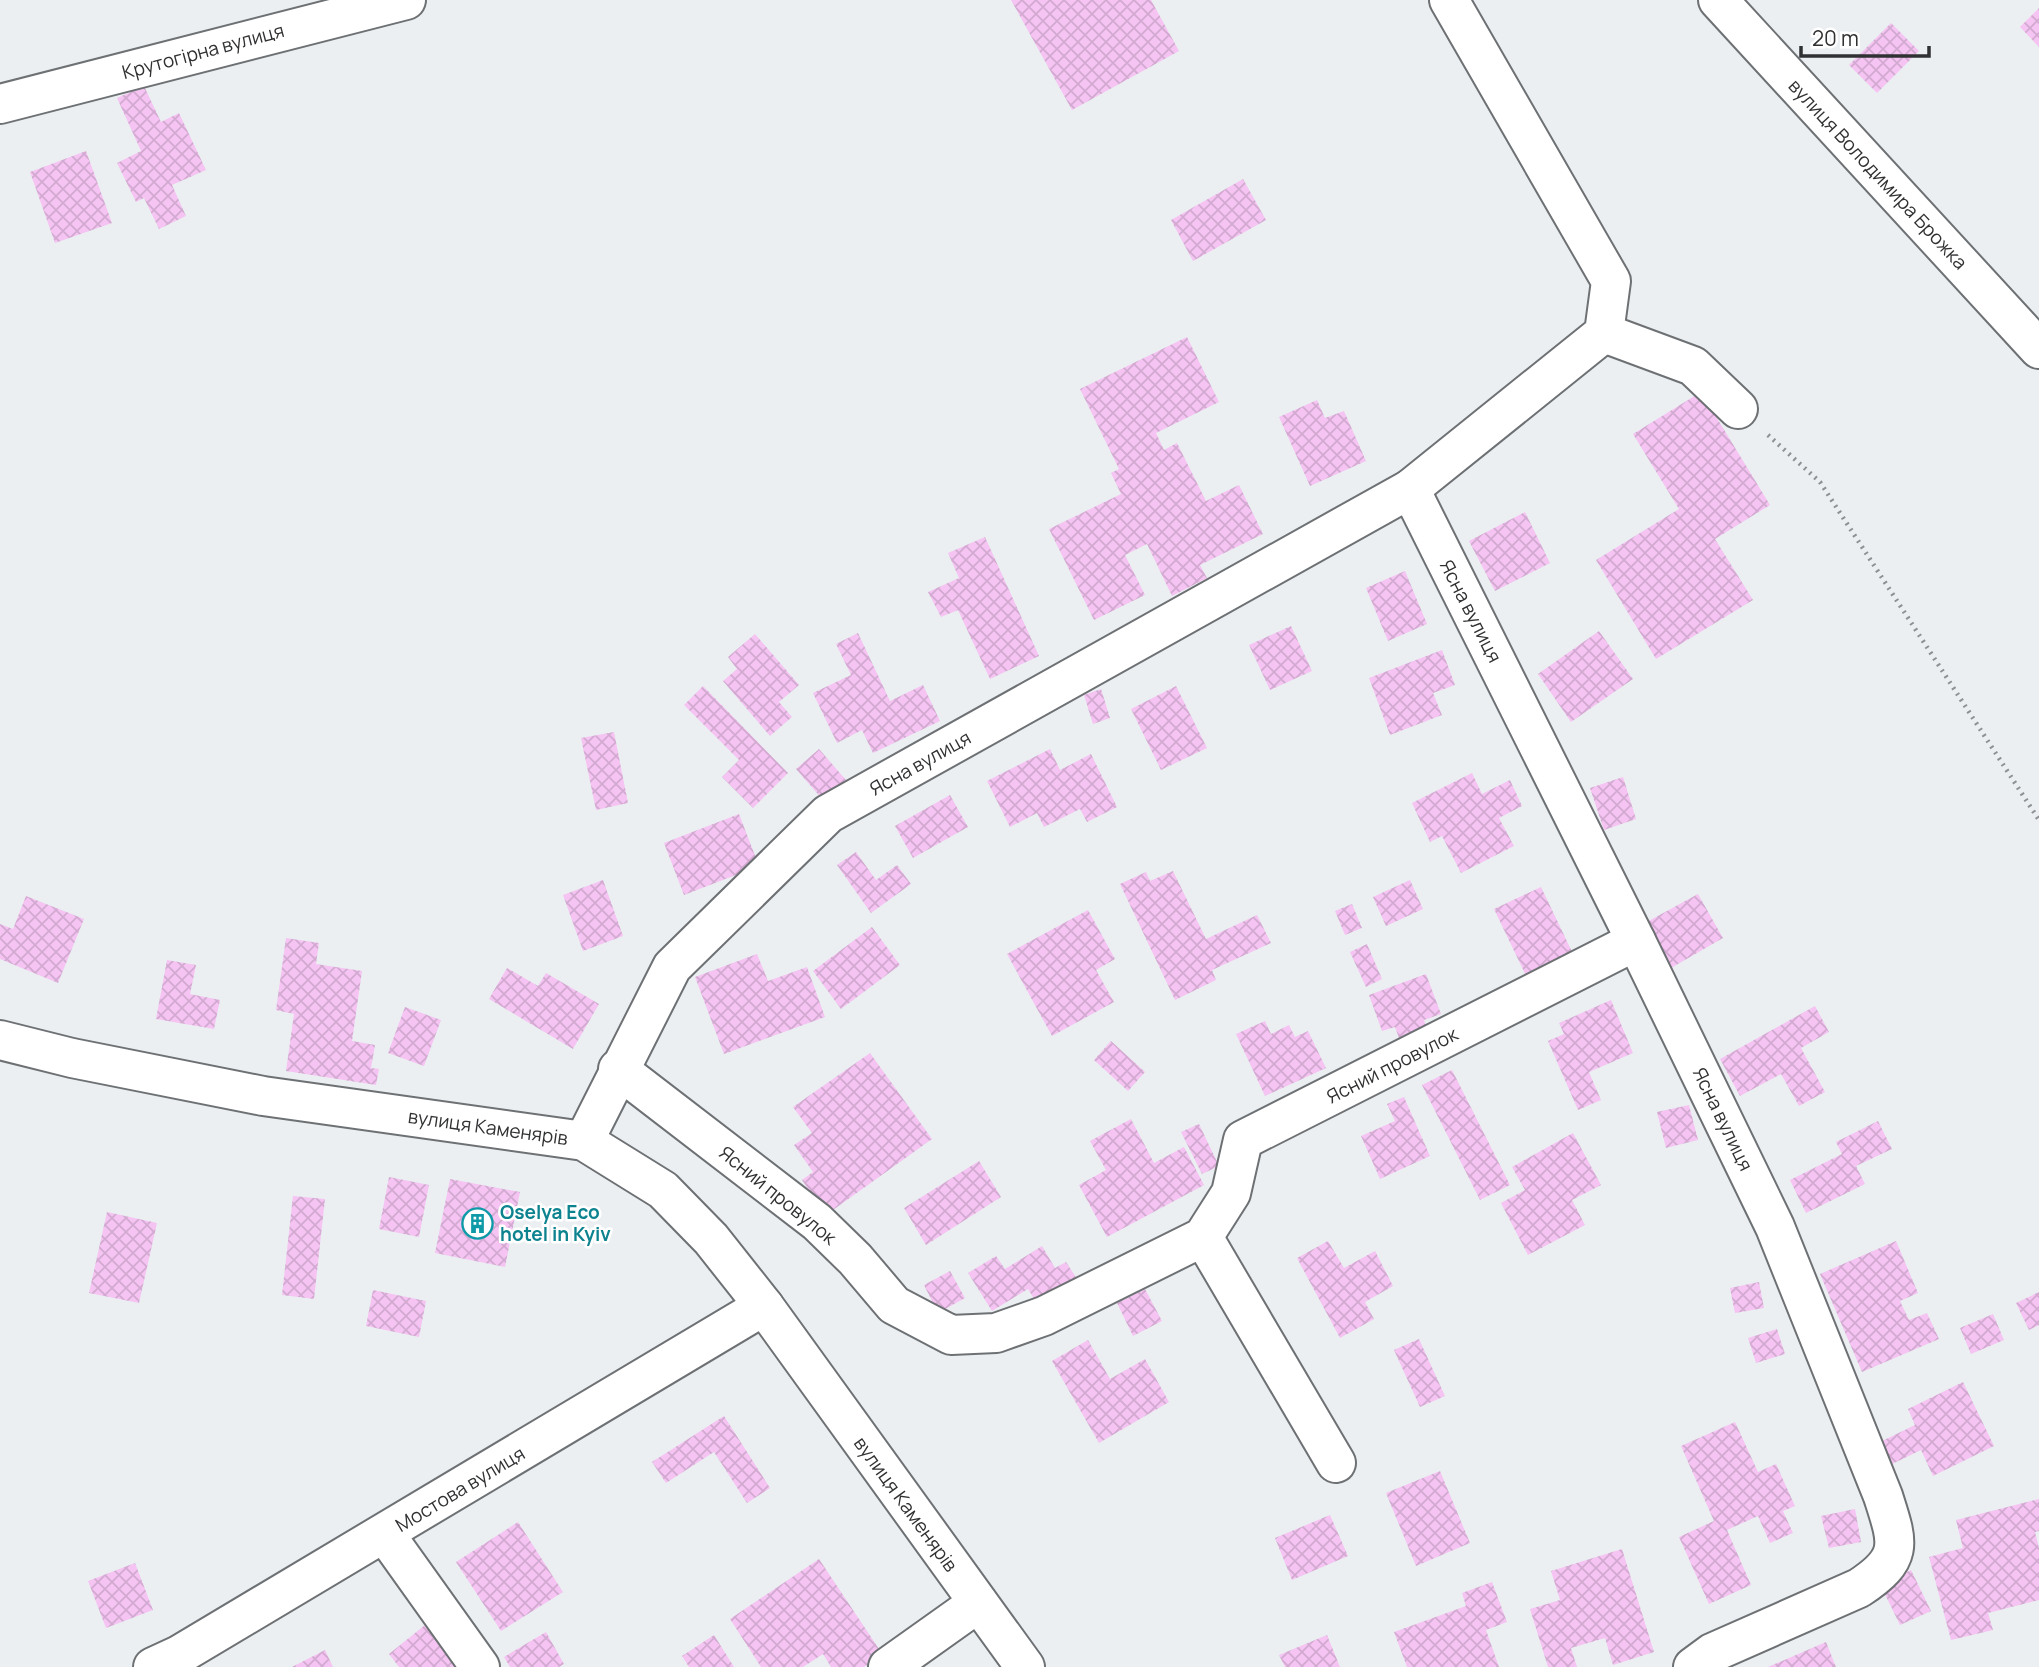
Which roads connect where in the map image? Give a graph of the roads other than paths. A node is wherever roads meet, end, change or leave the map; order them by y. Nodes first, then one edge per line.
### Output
1 (406, 0) edge
2 (1449, 0) edge
3 (1718, 0) edge
4 (0, 104) edge
5 (1605, 333) junction
6 (2039, 349) edge
7 (1738, 409) road end
8 (1410, 489) junction
9 (1636, 941) junction
10 (0, 1040) edge
11 (618, 1069) junction
12 (584, 1140) junction
13 (1203, 1237) junction
14 (764, 1306) junction
15 (1336, 1463) dead end
16 (385, 1534) junction
17 (978, 1603) junction
18 (153, 1667) edge
19 (480, 1667) edge
20 (888, 1667) edge
21 (1025, 1667) edge
22 (1693, 1667) edge

1 - 4 street, Крутогірна вулиця
2 - 5 street
3 - 6 street, вулиця Володимира Брожка
5 - 7 street
5 - 8 street, Ясна вулиця
8 - 9 street, Ясна вулиця
8 - 11 street, Ясна вулиця
9 - 13 street, Ясний провулок
9 - 22 street, Ясна вулиця
10 - 12 street, вулиця Каменярів
11 - 12 street, Ясна вулиця
11 - 13 street, Ясний провулок
12 - 14 street, вулиця Каменярів
13 - 15 street
14 - 16 street, Мостова вулиця
14 - 17 street, вулиця Каменярів
16 - 18 street, Мостова вулиця
16 - 19 street
17 - 20 street
17 - 21 street, вулиця Каменярів

